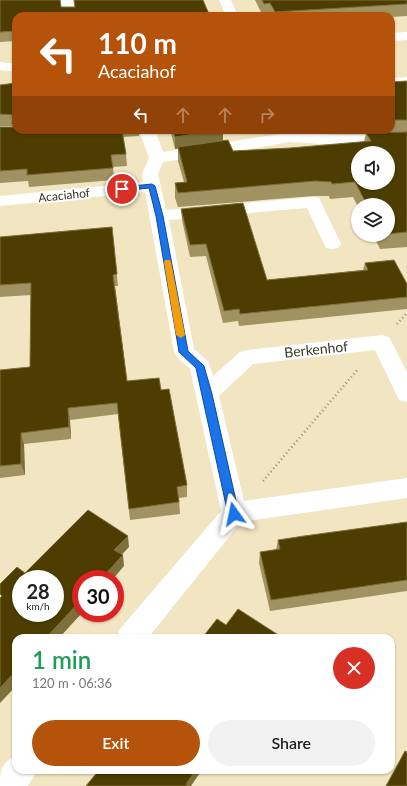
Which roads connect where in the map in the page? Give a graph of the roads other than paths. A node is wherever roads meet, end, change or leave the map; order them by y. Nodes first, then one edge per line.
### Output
1 (67, 0) edge
2 (225, 0) edge
3 (68, 12) edge
4 (230, 12) edge
5 (407, 36) edge
6 (395, 37) edge
7 (12, 60) edge
8 (0, 61) edge
9 (0, 66) edge
10 (12, 68) edge
11 (407, 81) edge
12 (395, 82) edge
13 (148, 134) edge
14 (287, 134) edge
15 (340, 135) edge
16 (238, 138) edge
17 (407, 140) edge
18 (157, 158) junction
19 (152, 186) junction
20 (0, 201) edge
21 (159, 216) junction
22 (332, 244) dead end
23 (207, 394) junction
24 (407, 394) edge
25 (407, 488) edge
26 (234, 514) junction
27 (133, 634) edge
28 (18, 774) edge
29 (8, 786) edge

1 - 3 street
2 - 4 street
5 - 6 street
7 - 8 street
9 - 10 street
11 - 12 street
13 - 18 street
14 - 15 street
14 - 16 street
15 - 17 street
16 - 18 street
18 - 19 street
19 - 20 street, Acaciahof
19 - 21 street
21 - 22 street
21 - 23 street
23 - 24 street, Berkenhof
23 - 26 street
25 - 26 street
26 - 27 street
28 - 29 street

